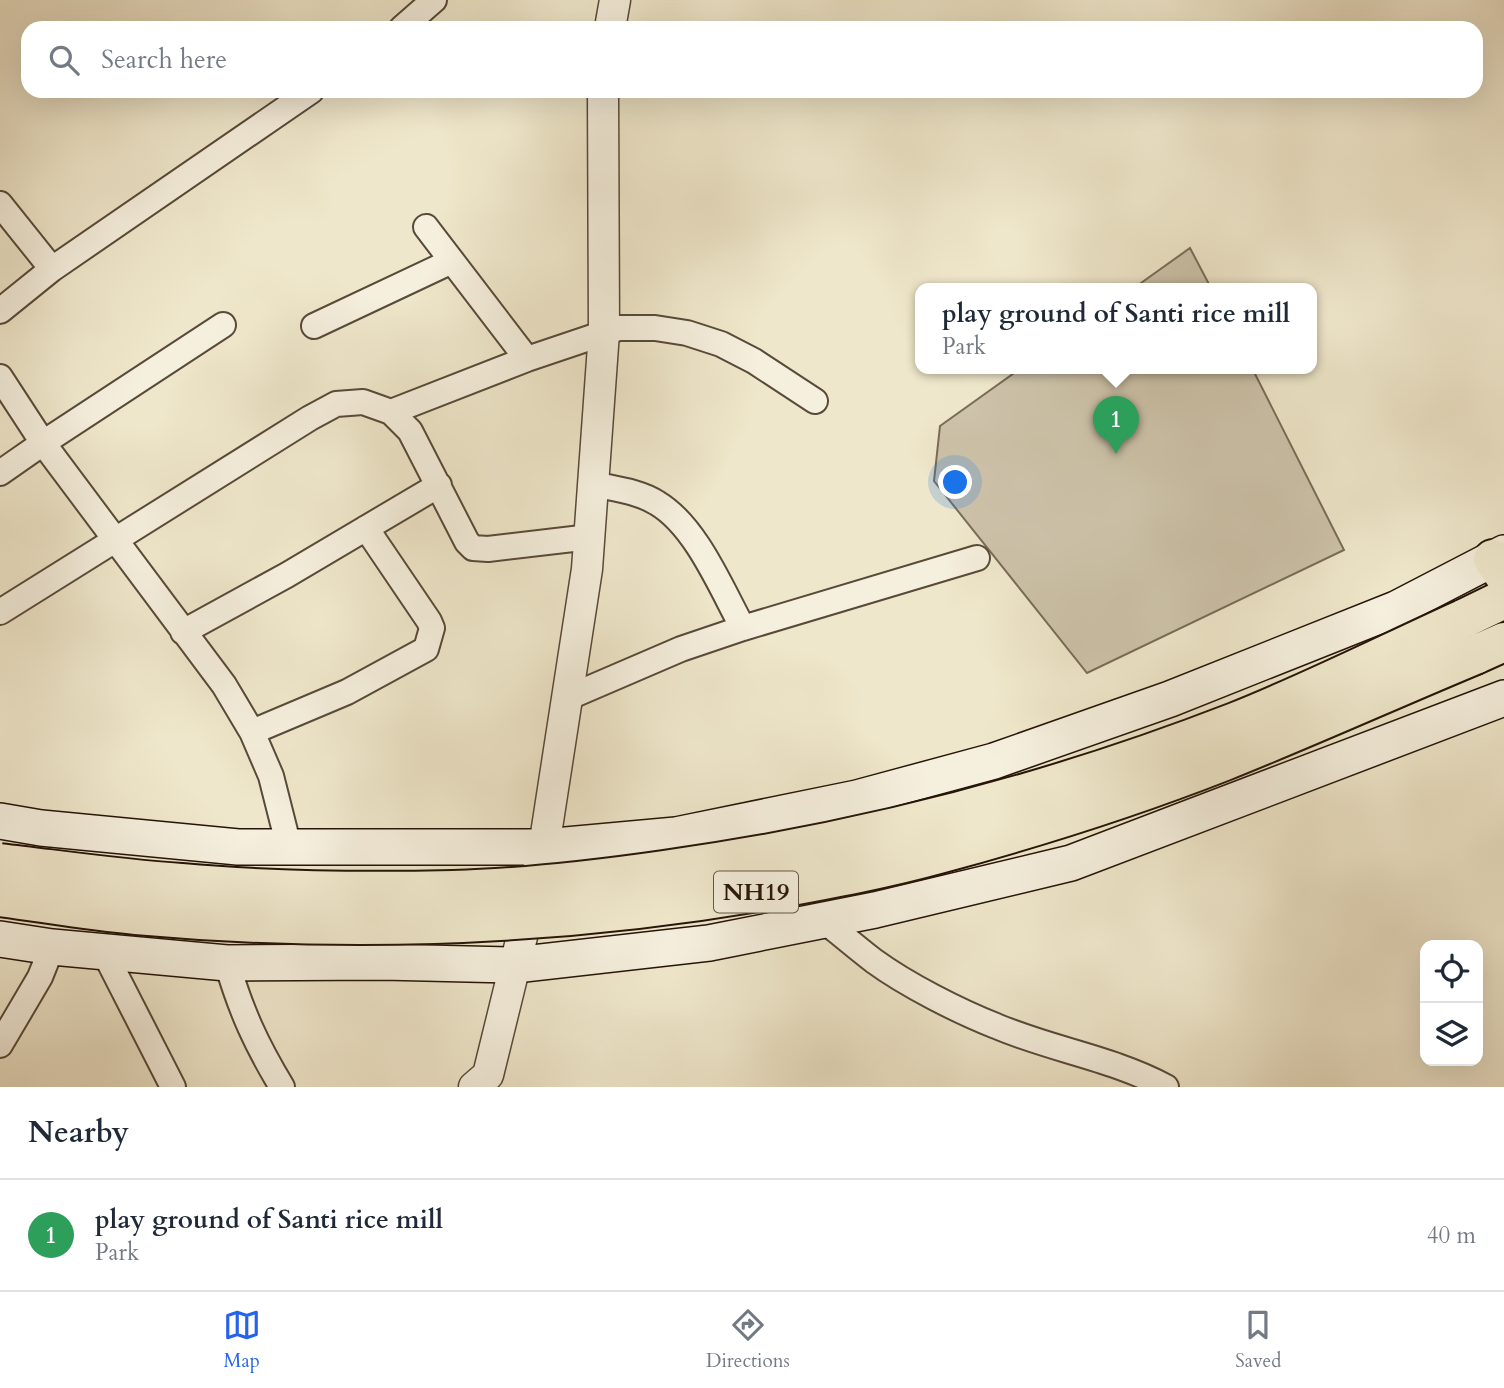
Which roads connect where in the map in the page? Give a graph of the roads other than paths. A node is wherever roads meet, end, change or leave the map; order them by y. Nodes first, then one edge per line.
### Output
1 (434, 0) edge
2 (615, 0) edge
3 (410, 21) edge
4 (611, 21) edge
5 (301, 98) edge
6 (603, 98) edge
7 (0, 204) edge
8 (426, 227) dead end
9 (452, 261) junction
10 (52, 268) junction
11 (0, 311) edge
12 (223, 326) dead end
13 (314, 327) dead end
14 (604, 332) junction
15 (527, 359) junction
16 (0, 377) edge
17 (815, 401) dead end
18 (391, 412) junction
19 (43, 443) junction
20 (0, 473) edge
21 (593, 484) junction
22 (439, 485) junction
23 (366, 528) junction
24 (590, 537) junction
25 (115, 540) junction
26 (977, 558) dead end
27 (1500, 562) edge
28 (1504, 600) edge
29 (0, 612) edge
30 (743, 628) junction
31 (183, 632) junction
32 (1490, 648) edge
33 (567, 698) junction
34 (1504, 698) edge
35 (252, 732) junction
36 (0, 821) edge
37 (289, 847) junction
38 (544, 847) junction
39 (0, 863) edge
40 (0, 897) edge
41 (824, 920) junction
42 (0, 939) edge
43 (52, 947) junction
44 (104, 952) junction
45 (228, 963) junction
46 (516, 965) junction
47 (0, 1045) edge
48 (482, 1083) edge
49 (173, 1087) edge
50 (282, 1087) edge
51 (1166, 1087) edge

1 - 3 street
2 - 4 street
5 - 10 street
6 - 14 street
7 - 10 street
8 - 9 street
9 - 13 street
9 - 15 street
10 - 11 street
12 - 19 street
14 - 15 street
14 - 17 street
14 - 21 street
15 - 18 street
16 - 19 street
18 - 22 street
18 - 25 street
19 - 20 street
19 - 25 street
21 - 24 street
21 - 30 street
22 - 23 street
22 - 24 street
23 - 31 street
23 - 35 street
24 - 33 street
25 - 29 street
25 - 31 street
26 - 30 street
27 - 38 main road
28 - 39 highway, NH19, bridge
30 - 33 street
31 - 35 street
32 - 40 highway, NH19, bridge
33 - 38 street
34 - 41 main road
35 - 37 street
36 - 37 main road
37 - 38 main road
38 - 46 street
41 - 46 main road
41 - 51 street
42 - 43 main road
43 - 44 main road
43 - 47 street
44 - 45 main road
44 - 49 street
45 - 46 main road
45 - 50 street
46 - 48 street

